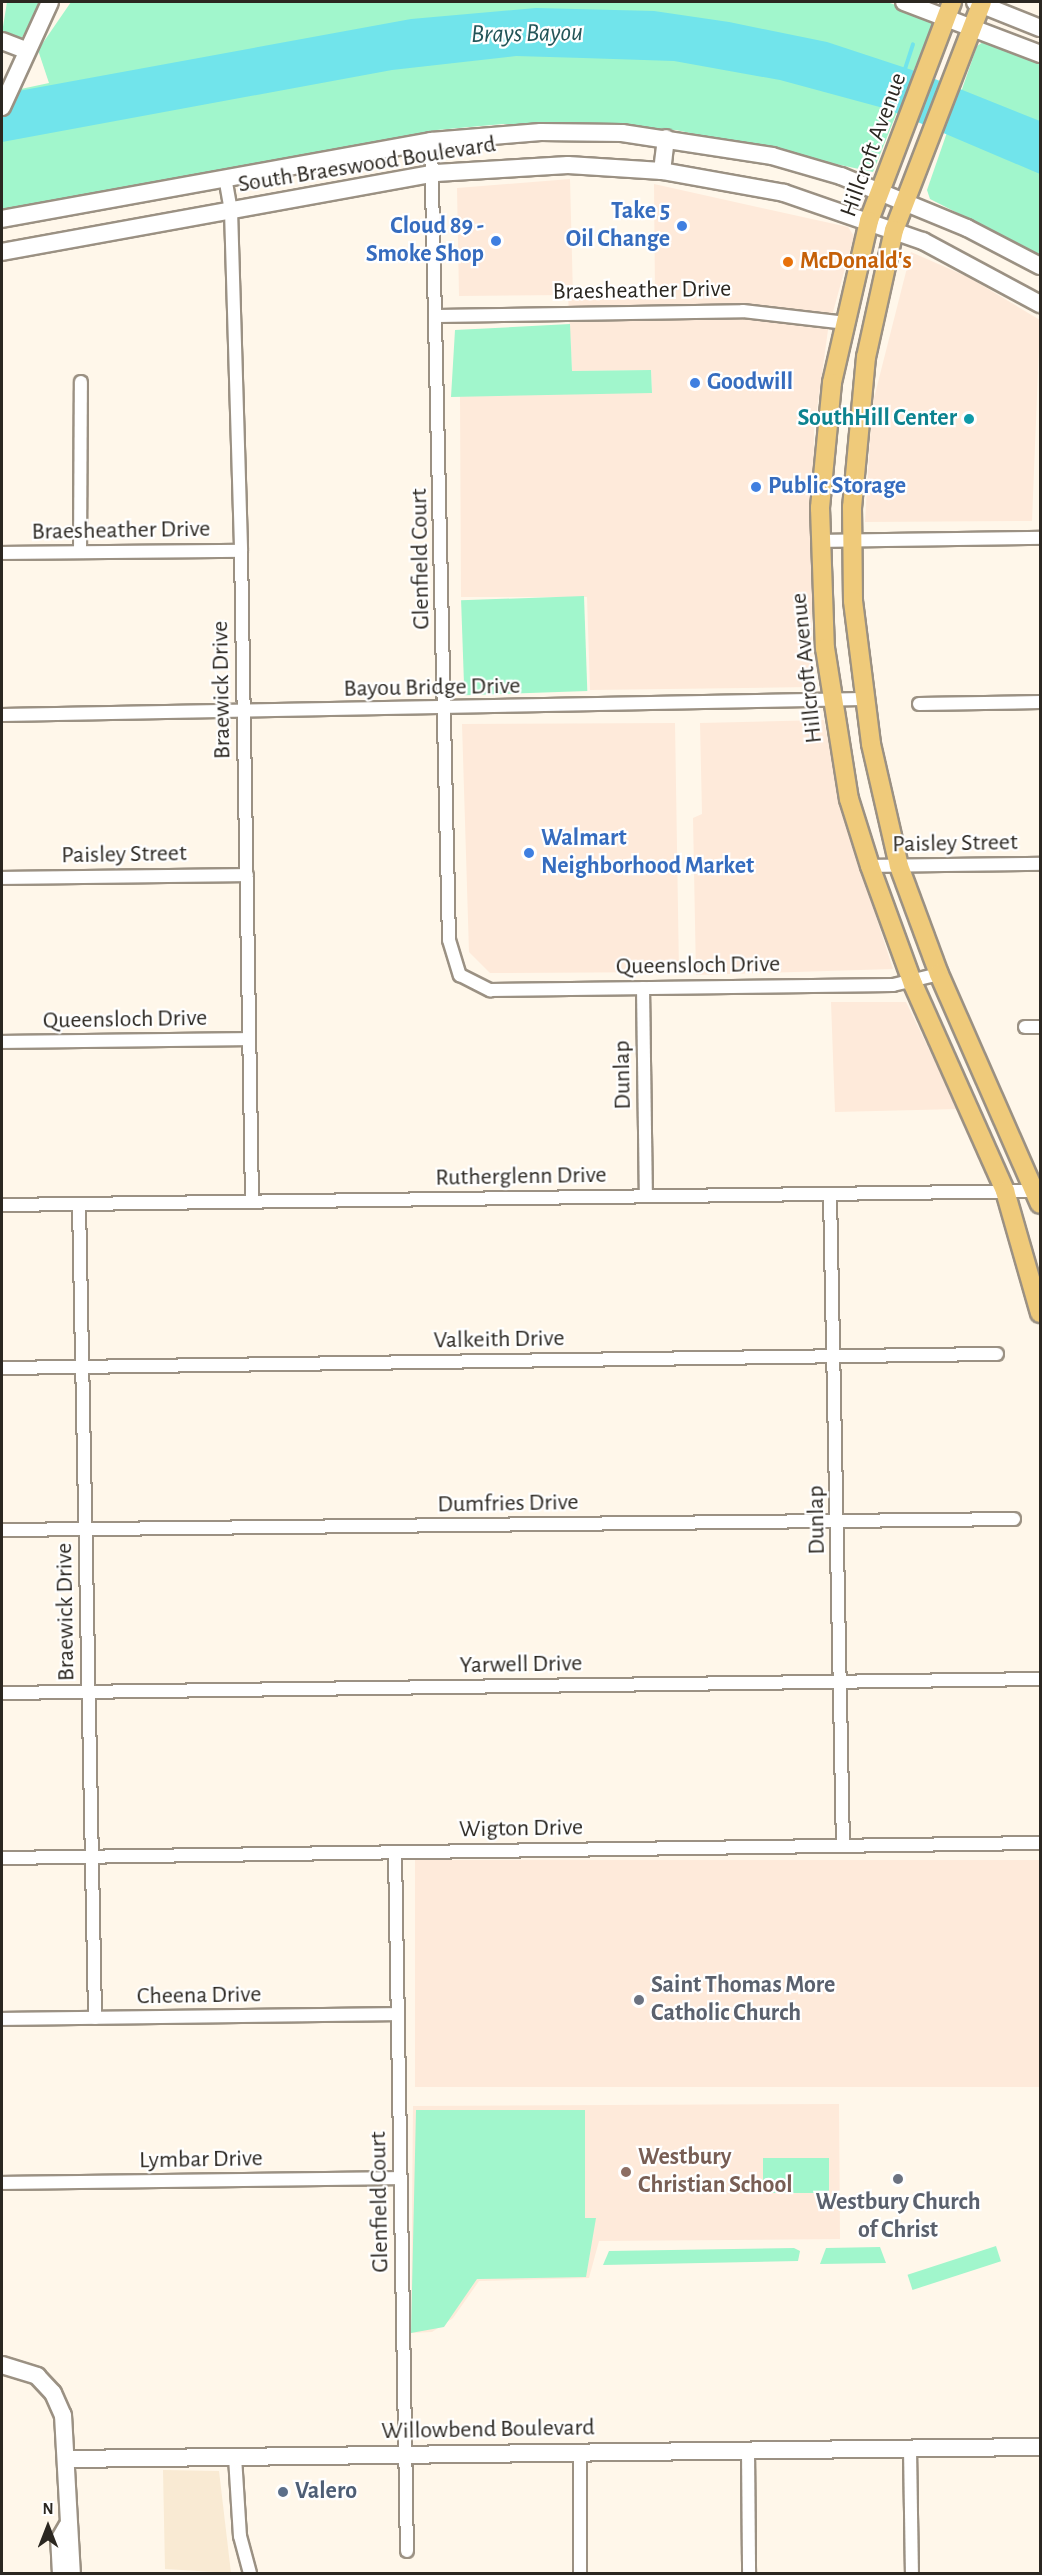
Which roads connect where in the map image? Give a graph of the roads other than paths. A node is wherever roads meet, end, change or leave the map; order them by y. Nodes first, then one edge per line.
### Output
1 (50, 2) edge
2 (904, 2) edge
3 (980, 2) edge
4 (950, 9) edge
5 (973, 25) junction
6 (1041, 28) edge
7 (2, 41) edge
8 (26, 50) junction
9 (1041, 54) edge
10 (2, 107) edge
11 (666, 138) junction
12 (431, 141) junction
13 (662, 171) junction
14 (436, 173) junction
15 (225, 177) junction
16 (880, 189) junction
17 (906, 200) junction
18 (231, 210) junction
19 (2, 219) edge
20 (869, 221) junction
21 (894, 230) junction
22 (2, 252) edge
23 (1041, 266) edge
24 (1041, 304) edge
25 (438, 316) junction
26 (846, 323) junction
27 (81, 382) dead end
28 (832, 383) junction
29 (854, 468) junction
30 (1041, 538) edge
31 (851, 540) junction
32 (821, 541) junction
33 (241, 551) junction
34 (80, 552) junction
35 (2, 553) edge
36 (863, 699) junction
37 (830, 702) junction
38 (1041, 702) edge
39 (920, 704) dead end
40 (444, 708) junction
41 (243, 711) junction
42 (2, 715) edge
43 (1041, 864) edge
44 (870, 866) junction
45 (899, 866) junction
46 (247, 875) junction
47 (2, 878) edge
48 (939, 974) junction
49 (460, 975) joint
50 (913, 984) junction
51 (643, 988) junction
52 (1041, 1027) edge
53 (1024, 1028) dead end
54 (249, 1039) junction
55 (2, 1042) edge
56 (1005, 1191) junction
57 (830, 1194) junction
58 (1039, 1195) edge
59 (646, 1196) junction
60 (252, 1202) junction
61 (79, 1204) junction
62 (2, 1205) edge
63 (1041, 1313) edge
64 (997, 1354) dead end
65 (835, 1356) junction
66 (82, 1366) junction
67 (2, 1368) edge
68 (1014, 1519) dead end
69 (838, 1522) junction
70 (86, 1529) junction
71 (2, 1530) edge
72 (1041, 1679) edge
73 (840, 1682) junction
74 (88, 1692) junction
75 (2, 1693) edge
76 (1041, 1843) edge
77 (843, 1846) junction
78 (395, 1852) junction
79 (92, 1857) junction
80 (2, 1858) edge
81 (398, 2014) junction
82 (95, 2018) junction
83 (2, 2019) edge
84 (400, 2178) junction
85 (2, 2183) edge
86 (2, 2365) edge
87 (1041, 2447) edge
88 (910, 2449) junction
89 (748, 2450) junction
90 (580, 2452) junction
91 (405, 2455) junction
92 (235, 2457) junction
93 (66, 2459) junction
94 (67, 2526) junction
95 (407, 2551) dead end
96 (61, 2574) edge
97 (72, 2574) edge
98 (250, 2574) edge
99 (580, 2574) edge
100 (749, 2574) edge
101 (912, 2574) edge

1 - 8 main road
2 - 4 main road
3 - 5 main road, Hillcroft Avenue
3 - 6 main road
4 - 5 main road
4 - 16 main road, Hillcroft Avenue
5 - 9 main road
5 - 17 main road, Hillcroft Avenue
7 - 8 main road
8 - 10 main road
11 - 12 main road, South Braeswood Boulevard
11 - 13 main road
11 - 16 main road, South Braeswood Boulevard
12 - 14 street, Glenfield Court
12 - 15 main road, South Braeswood Boulevard
13 - 14 main road, South Braeswood Boulevard
13 - 20 main road, South Braeswood Boulevard
14 - 18 main road, South Braeswood Boulevard
14 - 25 street, Glenfield Court
15 - 18 street, Braewick Drive
15 - 19 main road, South Braeswood Boulevard
16 - 17 main road, South Braeswood Boulevard
16 - 20 main road, Hillcroft Avenue
17 - 21 main road, Hillcroft Avenue
17 - 23 main road, South Braeswood Boulevard
18 - 22 main road, South Braeswood Boulevard
18 - 33 street, Braewick Drive
20 - 21 main road, South Braeswood Boulevard
20 - 26 main road, Hillcroft Avenue
21 - 24 main road, South Braeswood Boulevard
21 - 29 main road, Hillcroft Avenue
25 - 26 street, Braesheather Drive
25 - 40 street, Glenfield Court
26 - 28 main road, Hillcroft Avenue
27 - 34 street
28 - 29 main road
28 - 32 main road, Hillcroft Avenue
29 - 31 main road, Hillcroft Avenue
30 - 31 street
31 - 32 street
31 - 36 main road, Hillcroft Avenue
32 - 37 main road, Hillcroft Avenue
33 - 34 street, Braesheather Drive
33 - 41 street, Braewick Drive
34 - 35 street, Braesheather Drive
36 - 37 street, Bayou Bridge Drive
36 - 45 main road, Hillcroft Avenue
37 - 40 street, Bayou Bridge Drive
37 - 44 main road, Hillcroft Avenue
38 - 39 street
40 - 41 street, Bayou Bridge Drive
40 - 49 street, Glenfield Court
41 - 42 street, Bayou Bridge Drive
41 - 46 street, Braewick Drive
43 - 45 street, Paisley Street
44 - 45 street, Paisley Street
44 - 50 main road, Hillcroft Avenue
45 - 48 main road, Hillcroft Avenue
46 - 47 street, Paisley Street
46 - 54 street, Braewick Drive
48 - 50 street, Queensloch Drive
48 - 58 main road, Hillcroft Avenue
49 - 51 street, Queensloch Drive
50 - 51 street, Queensloch Drive
50 - 56 main road, Hillcroft Avenue
51 - 59 street, Dunlap
52 - 53 street
54 - 55 street, Queensloch Drive
54 - 60 street, Braewick Drive
56 - 57 street, Rutherglenn Drive
56 - 58 street, Rutherglenn Drive
56 - 63 main road, Hillcroft Avenue
57 - 59 street, Rutherglenn Drive
57 - 65 street, Dunlap
59 - 60 street, Rutherglenn Drive
60 - 61 street, Rutherglenn Drive
61 - 62 street, Rutherglenn Drive
61 - 66 street, Braewick Drive
64 - 65 street, Valkeith Drive
65 - 66 street, Valkeith Drive
65 - 69 street, Dunlap
66 - 67 street, Valkeith Drive
66 - 70 street, Braewick Drive
68 - 69 street, Dumfries Drive
69 - 70 street, Dumfries Drive
69 - 73 street, Dunlap
70 - 71 street, Dumfries Drive
70 - 74 street, Braewick Drive
72 - 73 street, Yarwell Drive
73 - 74 street, Yarwell Drive
73 - 77 street, Dunlap
74 - 75 street, Yarwell Drive
74 - 79 street, Braewick Drive
76 - 77 street, Wigton Drive
77 - 78 street, Wigton Drive
78 - 79 street, Wigton Drive
78 - 81 street, Glenfield Court
79 - 80 street, Wigton Drive
79 - 82 street, Braewick Drive
81 - 82 street, Cheena Drive
81 - 84 street, Glenfield Court
82 - 83 street, Cheena Drive
84 - 85 street, Lymbar Drive
84 - 91 street, Glenfield Court
86 - 93 main road
87 - 88 main road, Willowbend Boulevard
88 - 89 main road, Willowbend Boulevard
88 - 101 street
89 - 90 main road, Willowbend Boulevard
89 - 100 street
90 - 91 main road, Willowbend Boulevard
90 - 99 street
91 - 92 main road, Willowbend Boulevard
91 - 95 street, Glenfield Court
92 - 93 main road, Willowbend Boulevard
92 - 98 street
93 - 94 main road
94 - 96 main road
94 - 97 main road

